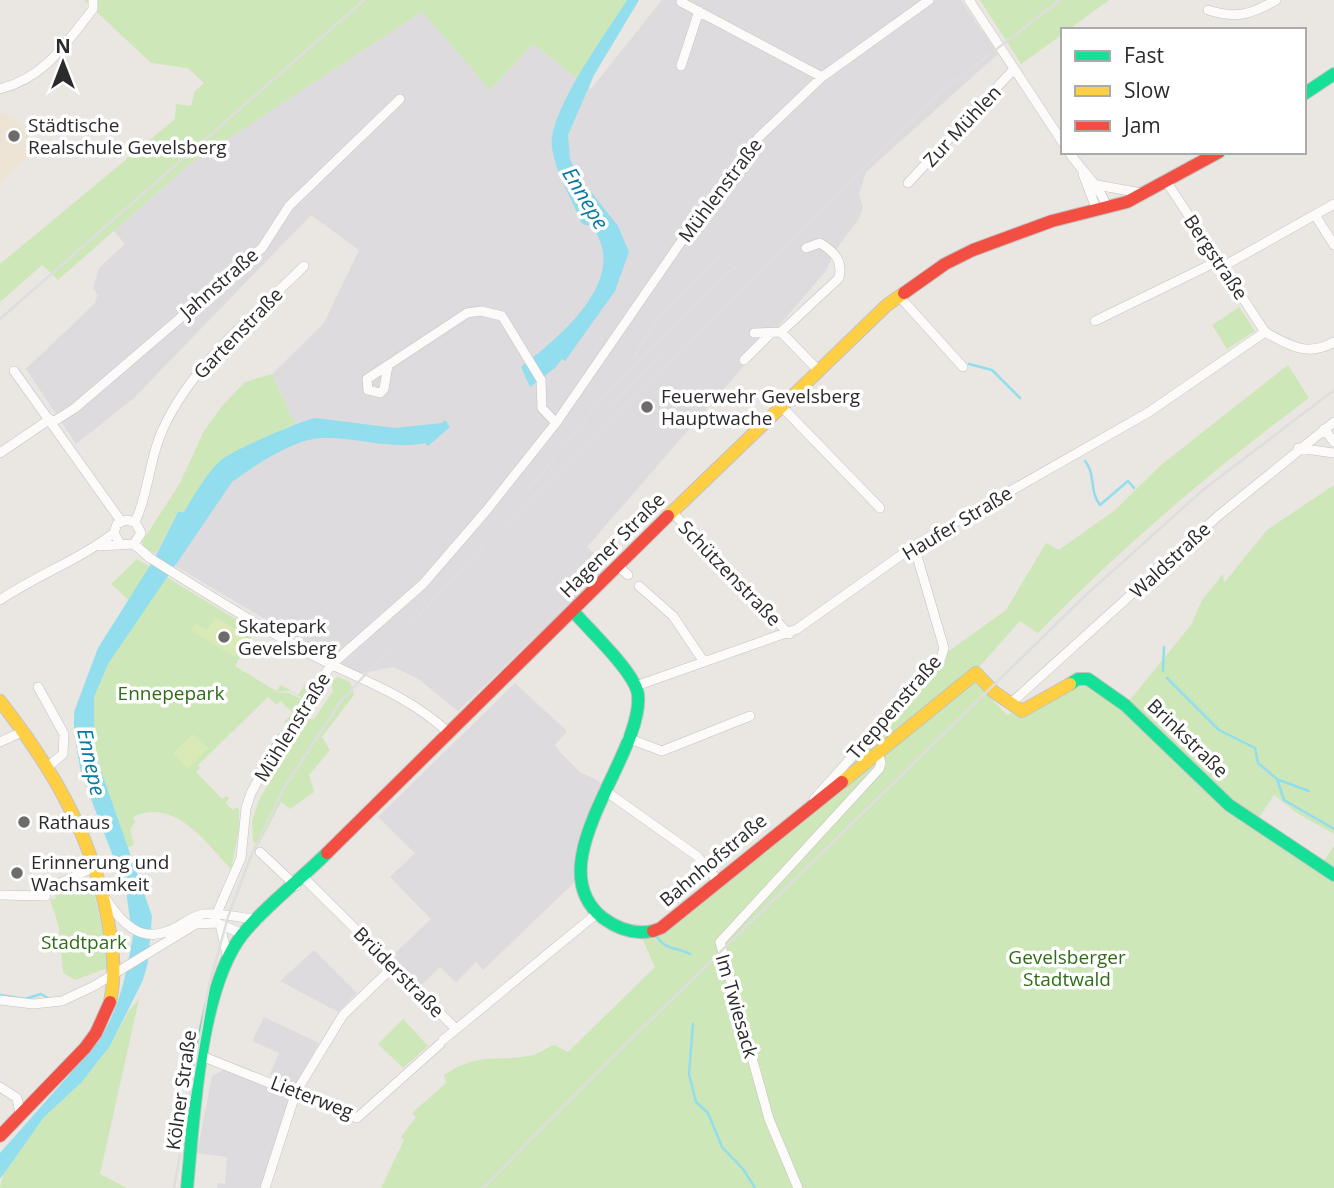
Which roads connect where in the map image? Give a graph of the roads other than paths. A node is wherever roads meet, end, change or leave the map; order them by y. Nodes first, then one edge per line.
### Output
1 (93, 0) edge
2 (929, 0) edge
3 (969, 0) edge
4 (1276, 0) edge
5 (681, 2) dead end
6 (1208, 10) dead end
7 (699, 11) junction
8 (681, 66) dead end
9 (1014, 69) junction
10 (1334, 74) edge
11 (822, 77) junction
12 (0, 89) edge
13 (1306, 93) edge
14 (400, 99) dead end
15 (1061, 140) edge
16 (1070, 154) edge
17 (1215, 154) edge
18 (1083, 174) junction
19 (1166, 181) junction
20 (908, 183) dead end
21 (1095, 184) junction
22 (1141, 193) junction
23 (1334, 204) edge
24 (1101, 207) junction
25 (1315, 215) junction
26 (1334, 244) edge
27 (806, 248) dead end
28 (1220, 264) junction
29 (304, 266) dead end
30 (899, 296) junction
31 (1095, 321) dead end
32 (776, 332) junction
33 (1265, 332) junction
34 (754, 333) dead end
35 (1334, 342) edge
36 (744, 360) dead end
37 (387, 365) dead end
38 (963, 367) dead end
39 (818, 370) junction
40 (14, 371) dead end
41 (782, 407) junction
42 (52, 421) junction
43 (1334, 422) edge
44 (556, 423) junction
45 (1324, 429) junction
46 (1334, 443) edge
47 (1298, 448) junction
48 (0, 453) edge
49 (1334, 453) edge
50 (880, 508) dead end
51 (672, 512) junction
52 (121, 521) junction
53 (135, 522) junction
54 (114, 534) junction
55 (120, 544) junction
56 (134, 544) junction
57 (97, 546) junction
58 (914, 546) junction
59 (639, 586) dead end
60 (0, 600) edge
61 (573, 611) junction
62 (789, 634) junction
63 (705, 662) junction
64 (331, 665) junction
65 (636, 686) junction
66 (38, 687) dead end
67 (0, 701) edge
68 (1010, 704) junction
69 (750, 716) dead end
70 (24, 731) junction
71 (449, 733) junction
72 (627, 738) junction
73 (0, 742) edge
74 (878, 753) junction
75 (50, 766) junction
76 (604, 790) junction
77 (801, 813) junction
78 (260, 852) dead end
79 (97, 866) junction
80 (1334, 875) edge
81 (718, 881) junction
82 (300, 882) junction
83 (103, 894) junction
84 (0, 895) edge
85 (595, 915) junction
86 (219, 919) junction
87 (258, 920) junction
88 (243, 934) junction
89 (227, 954) junction
90 (393, 967) junction
91 (113, 973) junction
92 (215, 997) joint
93 (0, 1000) edge
94 (456, 1029) junction
95 (204, 1056) junction
96 (0, 1087) edge
97 (296, 1092) junction
98 (20, 1113) junction
99 (0, 1136) edge
100 (187, 1188) edge
101 (265, 1188) edge
102 (798, 1188) edge

1 - 12 street
2 - 11 street, Mühlenstraße
3 - 9 street
4 - 6 street
5 - 7 street
7 - 8 street
7 - 11 street
9 - 15 street
9 - 20 street, Zur Mühlen
10 - 13 main road
11 - 44 street, Mühlenstraße
14 - 42 street, Jahnstraße
16 - 18 street
17 - 19 main road, Hagener Straße
18 - 21 street
18 - 24 street
19 - 22 main road, Hagener Straße
19 - 28 street, Bergstraße
21 - 22 street
21 - 24 street
22 - 24 main road, Hagener Straße
23 - 25 street
24 - 30 main road, Hagener Straße
25 - 26 street
25 - 28 street
27 - 32 street
28 - 31 street
28 - 33 street, Bergstraße
29 - 53 street, Gartenstraße
30 - 38 street
30 - 39 main road, Hagener Straße
32 - 34 street
32 - 36 street
32 - 39 street
33 - 35 street
33 - 58 street, Haufer Straße
37 - 44 street
39 - 41 main road, Hagener Straße
40 - 42 street
41 - 50 street
41 - 51 main road, Hagener Straße
42 - 48 street, Jahnstraße
42 - 52 street
43 - 45 street, Waldstraße
44 - 64 street, Mühlenstraße
45 - 46 street
45 - 47 street, Waldstraße
47 - 49 street
47 - 68 street, Waldstraße
51 - 61 main road, Hagener Straße
51 - 62 street, Schützenstraße
52 - 53 street
52 - 54 street
53 - 56 street
54 - 55 street
54 - 57 street
55 - 56 street
55 - 57 street
56 - 64 street
57 - 60 street
58 - 62 street, Haufer Straße
58 - 77 street, Treppenstraße
59 - 63 street
61 - 65 main road
61 - 71 main road, Hagener Straße
62 - 63 street, Haufer Straße
63 - 65 street, Haufer Straße
64 - 71 street
64 - 86 street, Mühlenstraße
65 - 72 main road
66 - 75 street
67 - 70 main road
68 - 74 main road, Bahnhofstraße
68 - 80 main road, Brinkstraße
69 - 72 street
70 - 73 street
70 - 75 main road
71 - 82 main road, Hagener Straße
72 - 76 main road
74 - 77 main road, Bahnhofstraße
74 - 102 street, Im Twiesack
75 - 79 main road
76 - 81 street
76 - 85 main road
77 - 81 main road, Bahnhofstraße
78 - 82 street, Brüderstraße
79 - 83 main road
79 - 84 street
81 - 85 main road, Bahnhofstraße
82 - 87 main road, Hagener Straße
82 - 90 street, Brüderstraße
83 - 86 street
83 - 91 main road
85 - 94 street, Brüderstraße
86 - 87 street
86 - 88 street
86 - 89 street
86 - 91 street
87 - 88 main road, Hagener Straße
88 - 89 main road, Hagener Straße
89 - 92 main road, Hagener Straße
90 - 94 street, Brüderstraße
90 - 97 street
91 - 93 street
91 - 98 main road
92 - 95 main road, Kölner Straße
94 - 97 street, Lieterweg
95 - 97 street, Lieterweg
95 - 100 main road, Kölner Straße
96 - 98 street
97 - 101 street
98 - 99 main road

